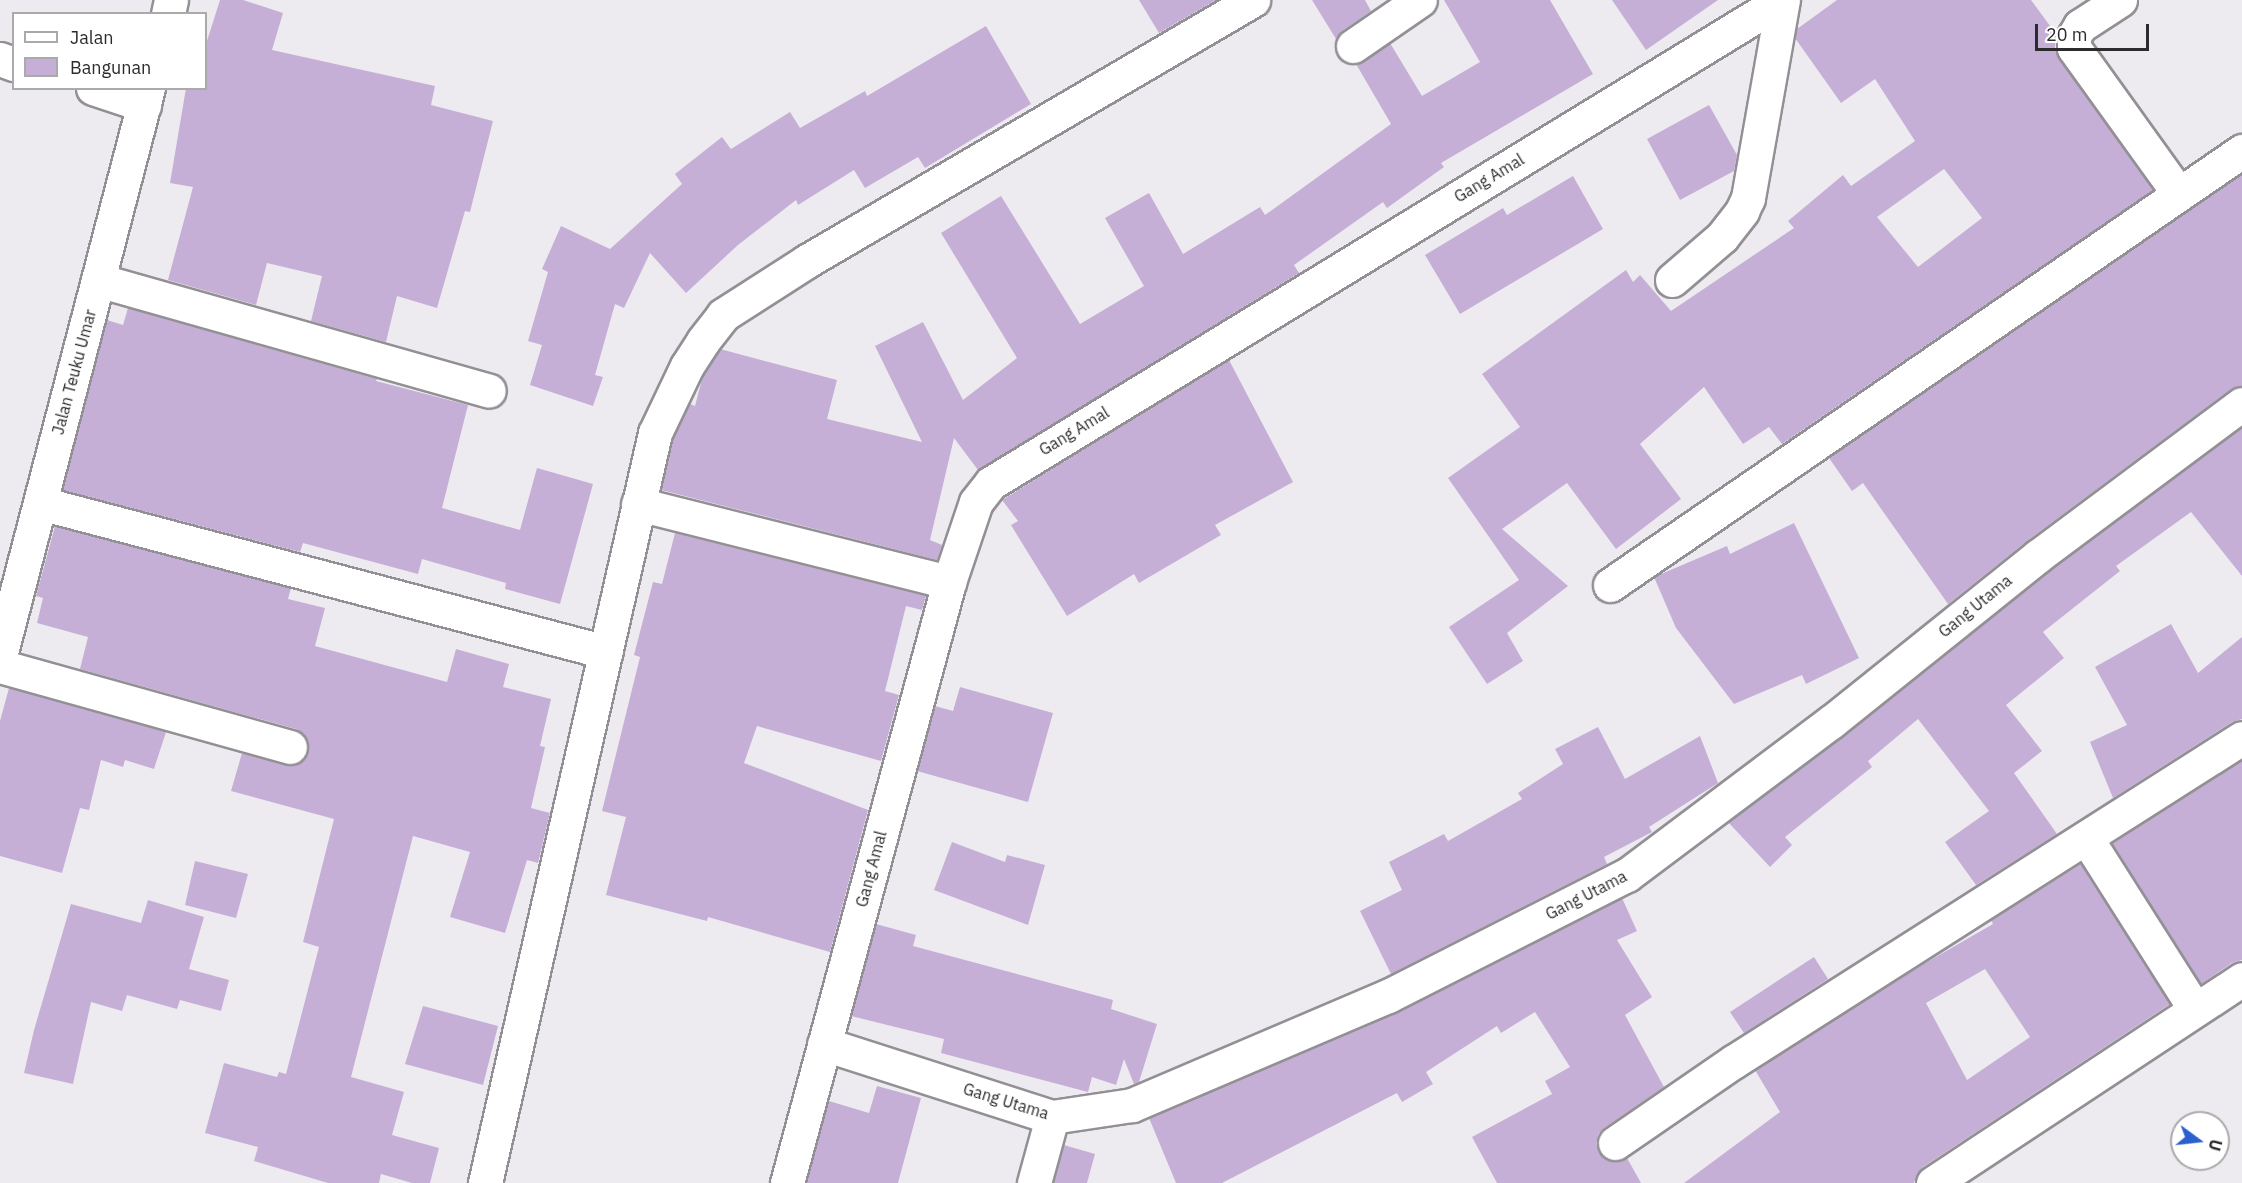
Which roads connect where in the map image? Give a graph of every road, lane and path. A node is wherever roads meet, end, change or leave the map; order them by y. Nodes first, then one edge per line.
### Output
1 (1253, 0) edge
2 (1420, 0) edge
3 (1783, 0) edge
4 (2120, 0) edge
5 (1353, 46) dead end
6 (121, 94) edge
7 (2242, 151) edge
8 (2179, 194) junction
9 (98, 280) junction
10 (1672, 280) dead end
11 (489, 391) dead end
12 (2242, 404) edge
13 (40, 503) junction
14 (638, 504) junction
15 (949, 582) junction
16 (1610, 585) dead end
17 (606, 652) junction
18 (0, 656) edge
19 (2242, 738) edge
20 (290, 747) dead end
21 (2087, 839) junction
22 (2242, 980) edge
23 (2195, 1009) junction
24 (824, 1044) junction
25 (1052, 1117) junction
26 (1615, 1143) dead end
27 (485, 1183) edge
28 (787, 1183) edge
29 (1034, 1183) edge
30 (1933, 1183) edge

1 - 14 street
2 - 5 street
3 - 10 street
3 - 15 street, Gang Amal
4 - 8 street
6 - 9 street, Jalan Teuku Umar
7 - 8 street
8 - 16 street
9 - 11 street
9 - 13 street, Jalan Teuku Umar
12 - 25 street, Gang Utama
13 - 17 street
13 - 18 street, Jalan Teuku Umar
14 - 15 street
14 - 17 street
15 - 24 street, Gang Amal
17 - 27 street
18 - 20 street
19 - 21 street
21 - 23 street
21 - 26 street
22 - 23 street
23 - 30 street
24 - 25 street, Gang Utama
24 - 28 street, Gang Amal
25 - 29 street

